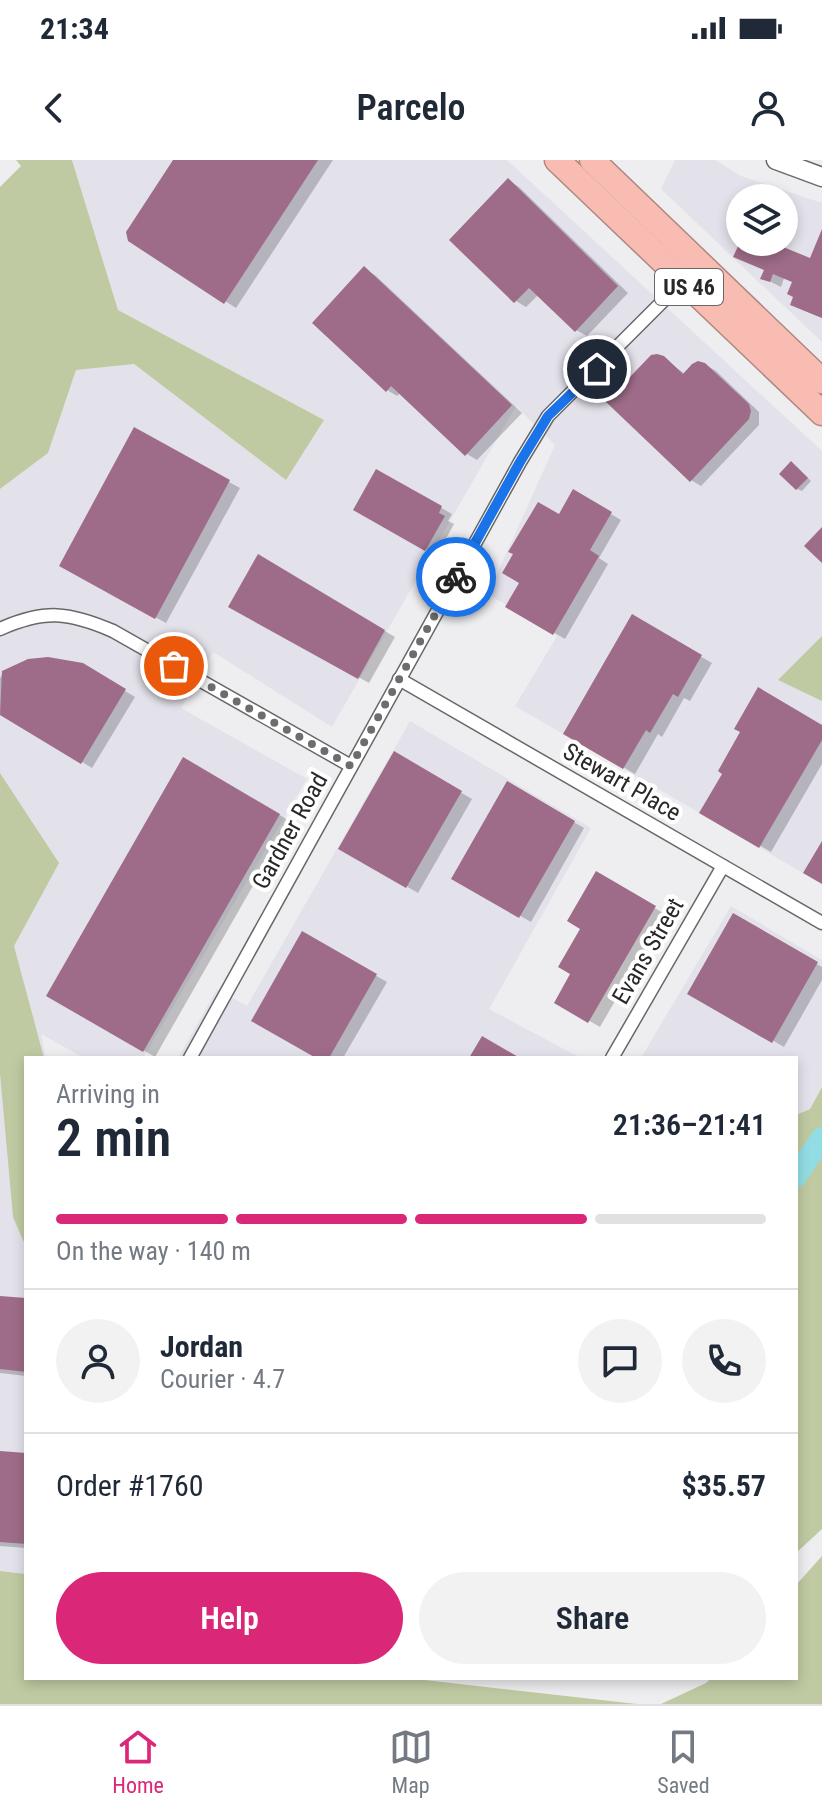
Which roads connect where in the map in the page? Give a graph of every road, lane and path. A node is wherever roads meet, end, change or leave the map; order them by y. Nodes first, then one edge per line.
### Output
1 (557, 160) edge
2 (592, 160) edge
3 (611, 160) edge
4 (776, 160) edge
5 (822, 177) edge
6 (664, 231) junction
7 (683, 281) junction
8 (822, 381) edge
9 (822, 413) edge
10 (0, 629) edge
11 (399, 679) junction
12 (351, 766) junction
13 (723, 866) junction
14 (822, 923) edge
15 (191, 1056) edge
16 (613, 1056) edge

1 - 7 highway, US 46
2 - 6 highway, US 46
3 - 6 highway
4 - 5 street
6 - 8 highway, US 46
7 - 9 highway, US 46
7 - 11 street, Gardner Road
10 - 12 street
11 - 12 street, Gardner Road
11 - 13 street, Stewart Place
12 - 15 street, Gardner Road
13 - 14 street, Stewart Place
13 - 16 street, Evans Street

